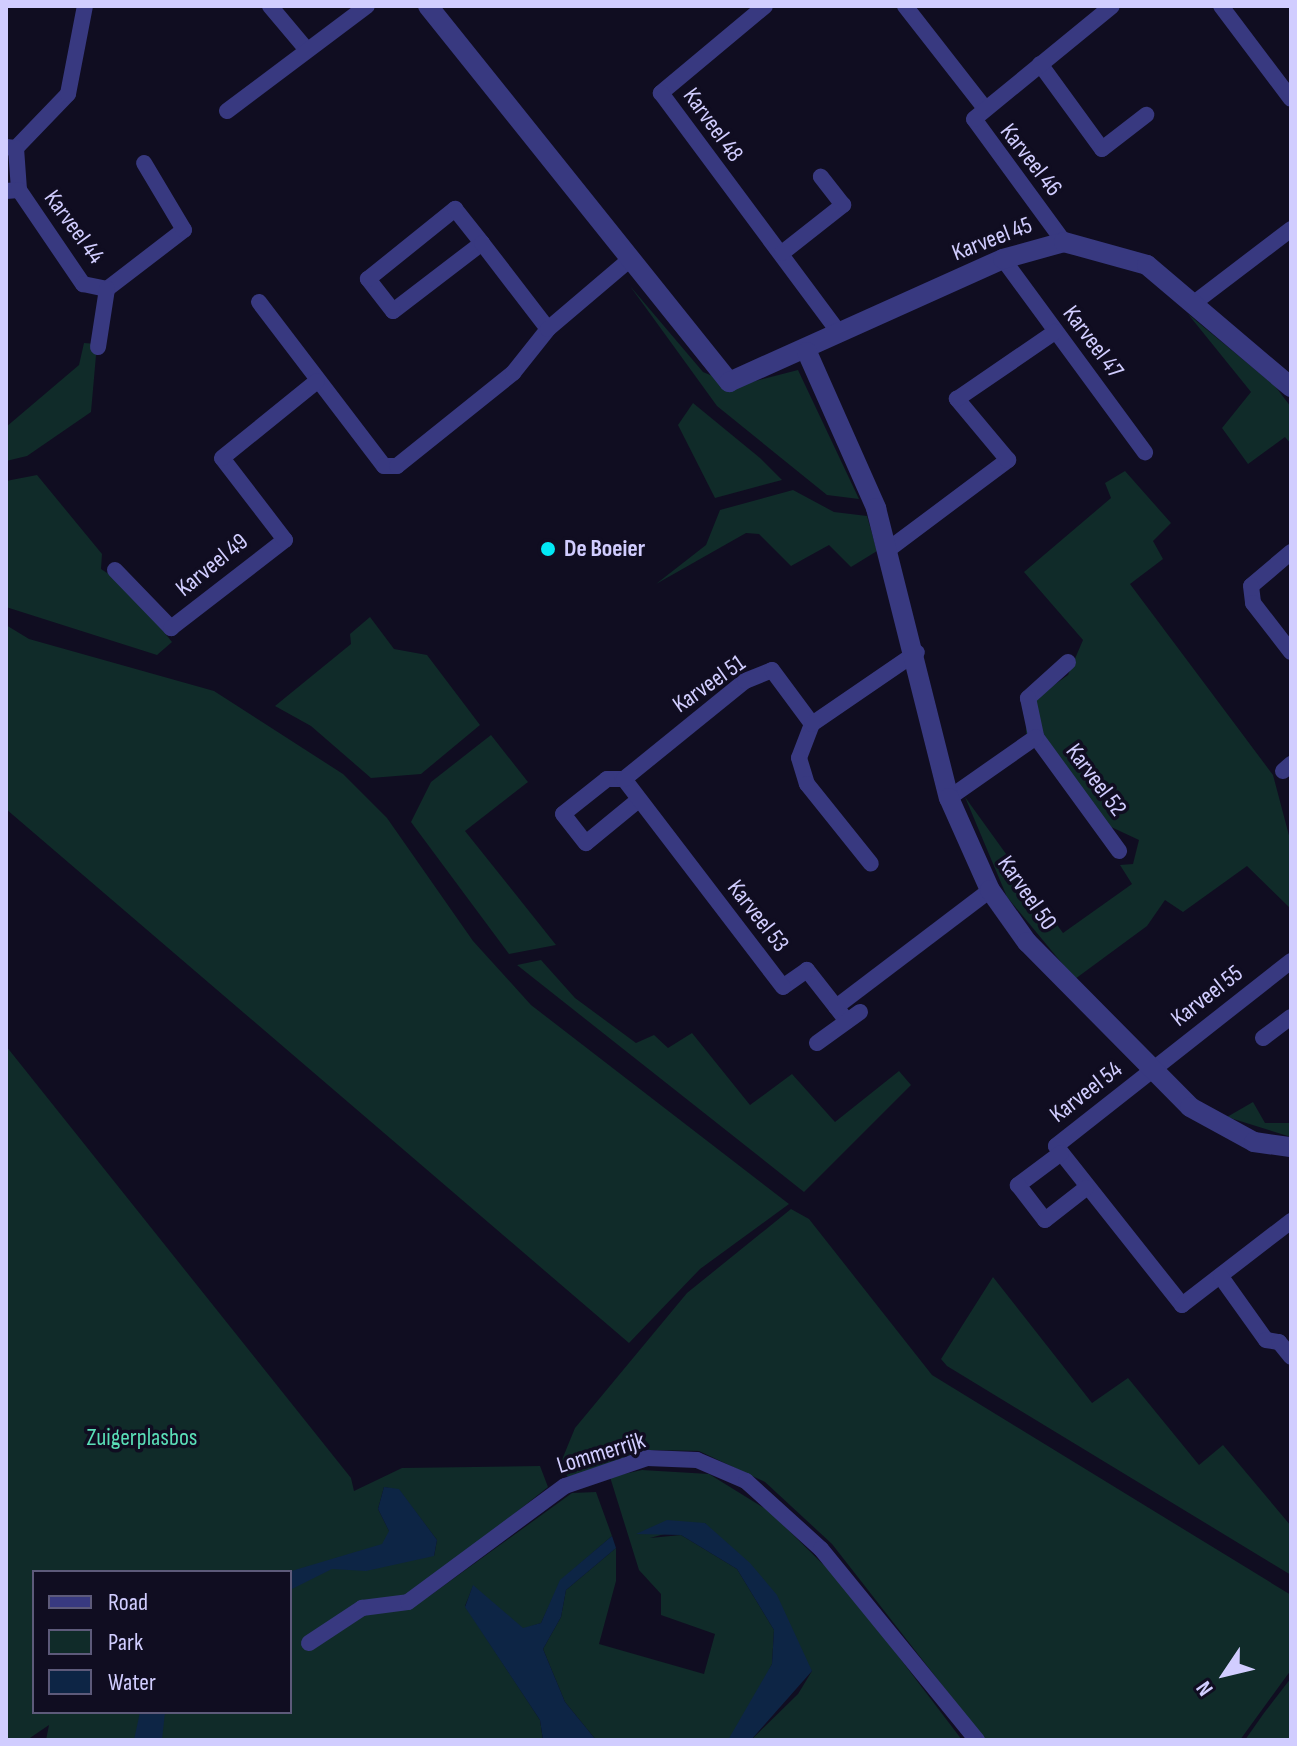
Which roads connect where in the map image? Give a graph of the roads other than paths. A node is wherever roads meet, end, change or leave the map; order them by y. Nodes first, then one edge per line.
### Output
1 (85, 6) edge
2 (270, 6) edge
3 (367, 6) edge
4 (428, 6) edge
5 (765, 6) edge
6 (905, 6) edge
7 (1112, 6) edge
8 (1221, 6) edge
9 (307, 50) junction
10 (1040, 64) junction
11 (1291, 99) edge
12 (984, 107) junction
13 (227, 111) dead end
14 (1146, 115) dead end
15 (11, 148) edge
16 (144, 163) dead end
17 (821, 177) dead end
18 (12, 191) edge
19 (1291, 229) edge
20 (1064, 242) junction
21 (482, 243) junction
22 (782, 253) junction
23 (1003, 259) junction
24 (629, 260) junction
25 (107, 289) junction
26 (259, 302) dead end
27 (1194, 303) junction
28 (548, 329) junction
29 (1055, 332) junction
30 (840, 334) junction
31 (98, 347) dead end
32 (807, 352) junction
33 (317, 381) junction
34 (1291, 387) edge
35 (1145, 452) dead end
36 (889, 549) junction
37 (1291, 552) edge
38 (115, 570) dead end
39 (917, 652) junction
40 (1291, 652) edge
41 (1068, 662) dead end
42 (812, 724) junction
43 (1036, 737) junction
44 (624, 779) junction
45 (949, 798) junction
46 (636, 802) junction
47 (1119, 851) dead end
48 (871, 864) dead end
49 (990, 890) junction
50 (1291, 961) edge
51 (836, 1007) junction
52 (1291, 1017) edge
53 (1263, 1038) dead end
54 (817, 1043) dead end
55 (1152, 1069) junction
56 (1291, 1147) edge
57 (1061, 1153) junction
58 (1086, 1188) junction
59 (1291, 1221) edge
60 (1221, 1277) junction
61 (1291, 1357) edge
62 (309, 1643) dead end
63 (977, 1740) edge

1 - 15 street
2 - 9 street
3 - 9 street
4 - 24 street
5 - 22 street, Karveel 48
6 - 12 street, Karveel 46
7 - 10 street, Karveel 46
8 - 11 street
9 - 13 street
10 - 12 street, Karveel 46
10 - 14 street
12 - 20 street, Karveel 46
15 - 18 street
16 - 25 street, Karveel 44
17 - 22 street
18 - 25 street, Karveel 44
19 - 27 street
20 - 23 street, Karveel 45
20 - 27 street, Karveel 45
21 - 21 street
21 - 28 street
22 - 30 street, Karveel 48
23 - 29 street, Karveel 47
23 - 30 street, Karveel 45
24 - 28 street
24 - 32 street
25 - 31 street, Karveel 44
26 - 33 street
27 - 34 street, Karveel 45
28 - 33 street
29 - 35 street, Karveel 47
29 - 36 street
30 - 32 street, Karveel 45
32 - 36 street, Karveel 50
33 - 38 street, Karveel 49
36 - 39 street, Karveel 50
37 - 40 street
39 - 42 street
39 - 45 street, Karveel 50
41 - 43 street, Karveel 52
42 - 44 street, Karveel 51
42 - 48 street
43 - 45 street, Karveel 52
43 - 47 street, Karveel 52
44 - 46 street
44 - 46 street, Karveel 51
45 - 49 street, Karveel 50
46 - 51 street, Karveel 53
49 - 51 street
49 - 55 street, Karveel 50
50 - 55 street, Karveel 55
51 - 54 street, Karveel 53
52 - 53 street
55 - 56 street, Karveel 50
55 - 57 street, Karveel 54
57 - 58 street, Karveel 54
57 - 58 street, Karveel 54
58 - 60 street, Karveel 54
59 - 60 street
60 - 61 street
62 - 63 street, Lommerrijk

